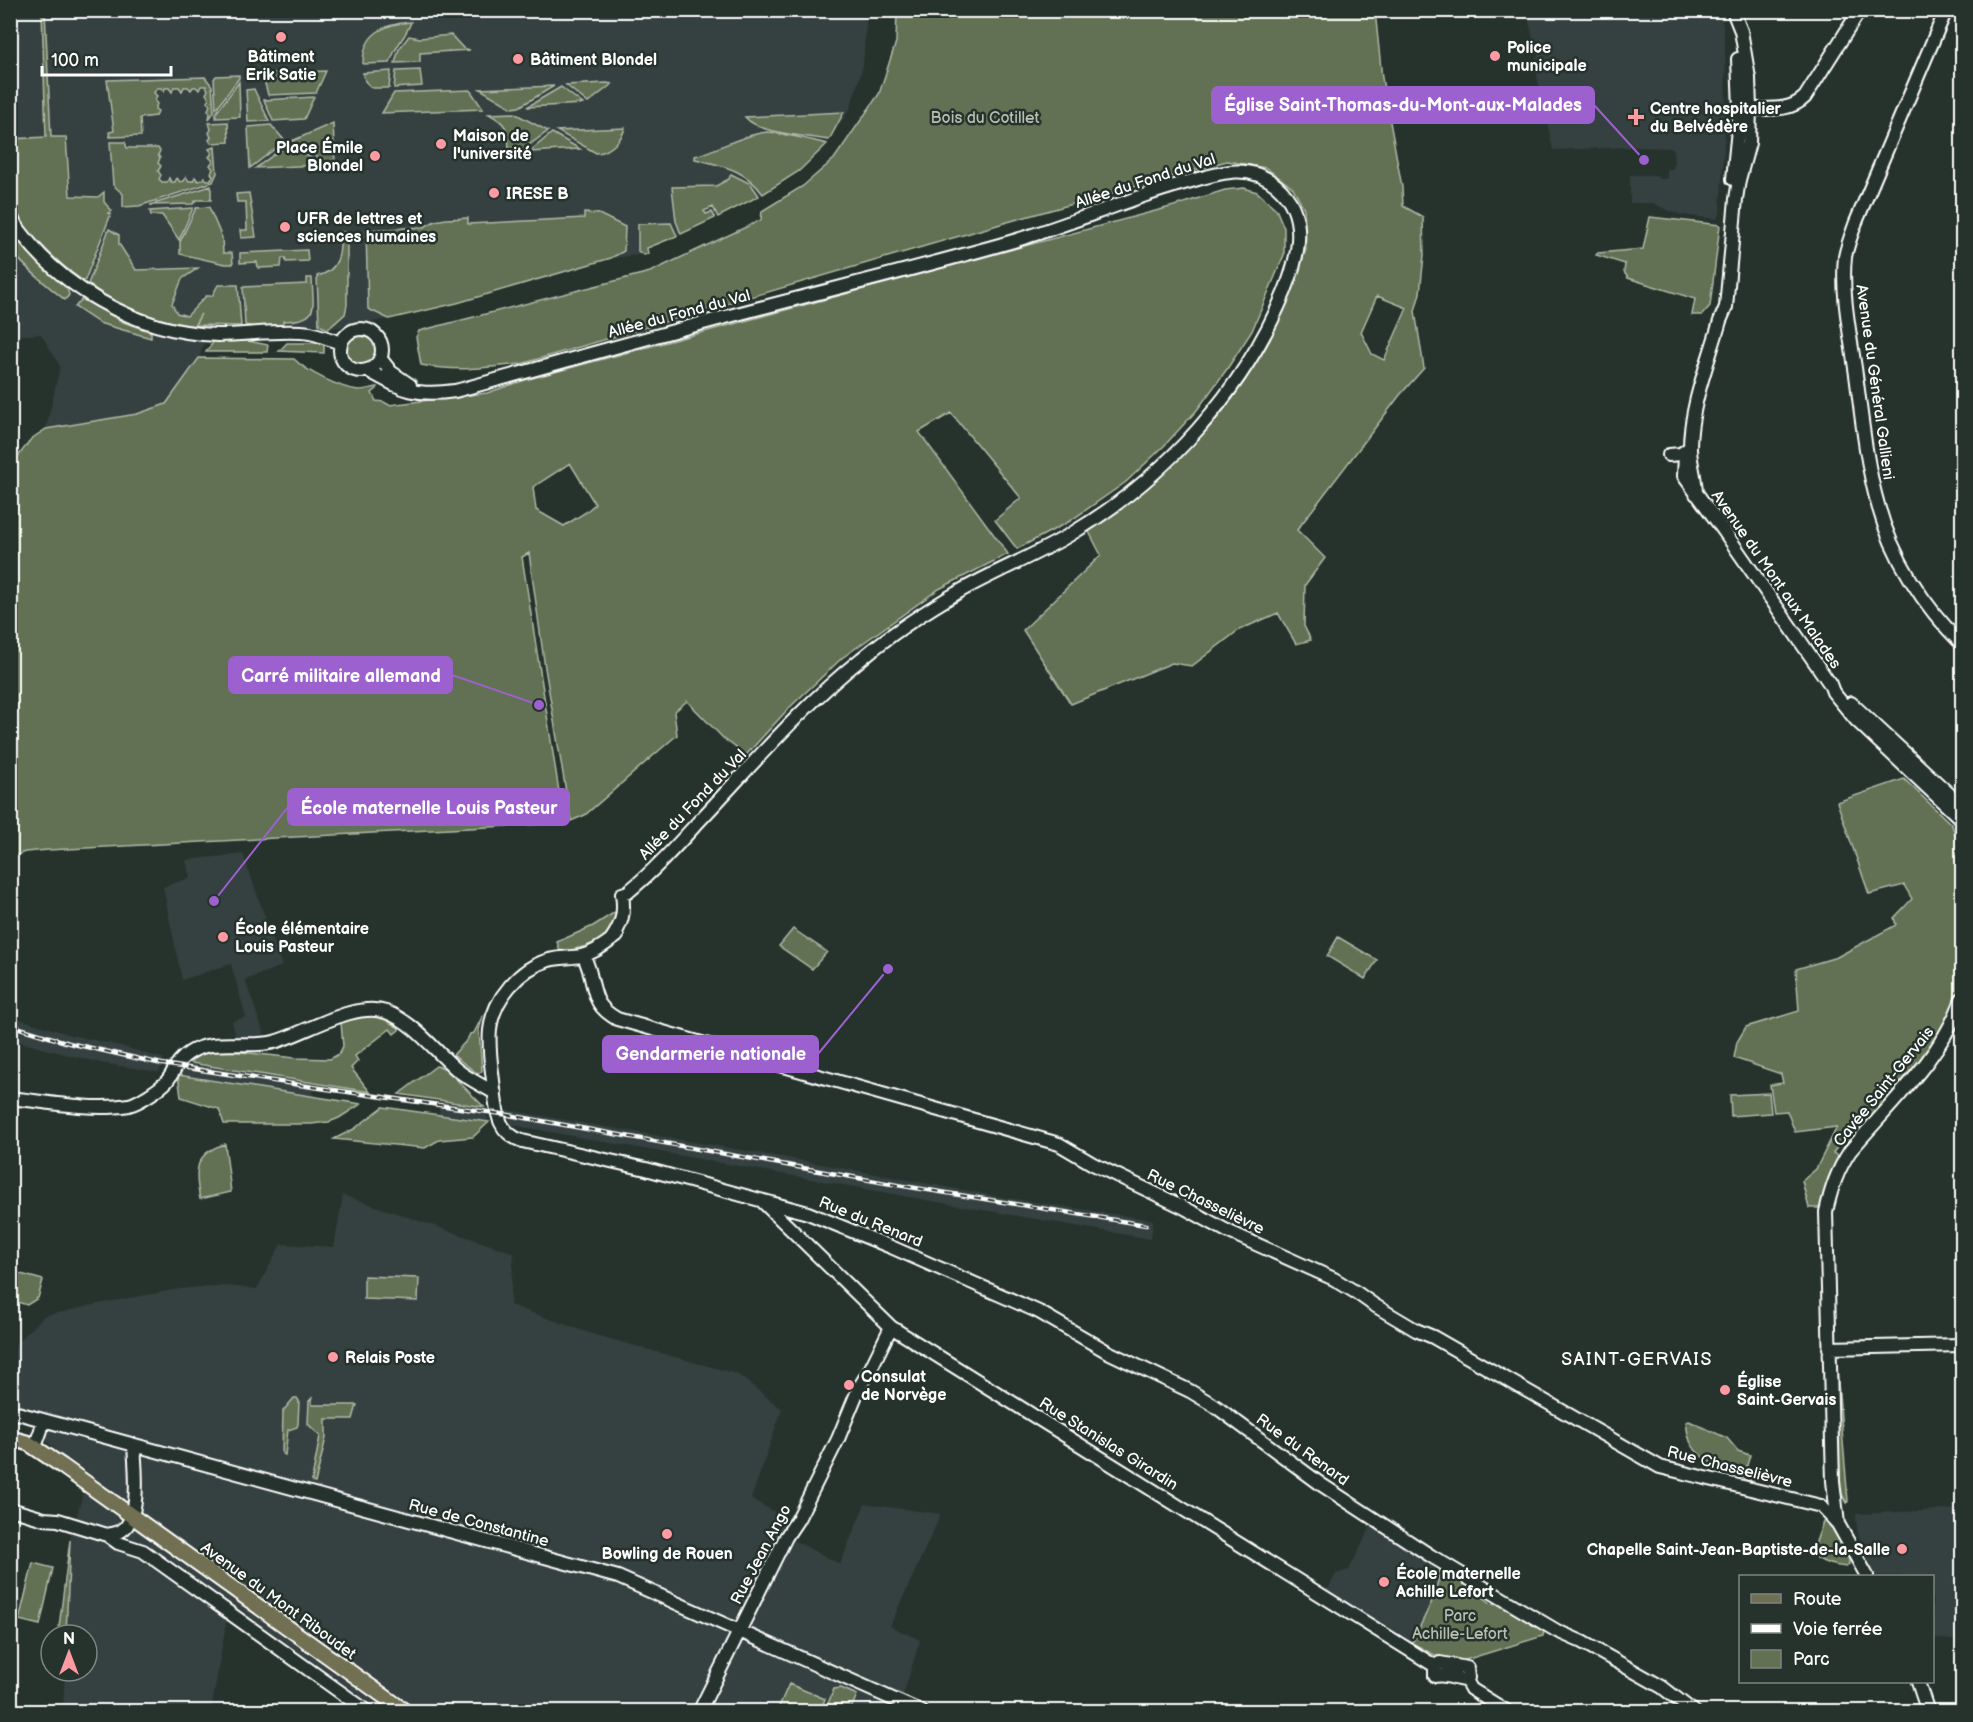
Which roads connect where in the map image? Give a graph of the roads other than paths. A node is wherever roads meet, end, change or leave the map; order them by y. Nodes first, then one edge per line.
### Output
1 (1860, 10) edge
2 (1946, 10) edge
3 (1735, 13) edge
4 (1745, 109) junction
5 (10, 216) edge
6 (1720, 321) junction
7 (340, 344) junction
8 (380, 358) junction
9 (367, 370) junction
10 (430, 394) junction
11 (1688, 449) junction
12 (1669, 454) dead end
13 (1696, 494) junction
14 (1962, 644) edge
15 (1830, 684) junction
16 (1962, 806) edge
17 (1962, 820) edge
18 (584, 956) junction
19 (1962, 999) edge
20 (495, 1093) junction
21 (10, 1098) edge
22 (762, 1201) junction
23 (784, 1207) junction
24 (784, 1223) junction
25 (891, 1327) junction
26 (1962, 1345) edge
27 (1829, 1348) junction
28 (10, 1411) edge
29 (43, 1420) junction
30 (10, 1438) edge
31 (134, 1445) junction
32 (35, 1447) junction
33 (1833, 1481) junction
34 (1821, 1506) junction
35 (10, 1509) edge
36 (132, 1516) junction
37 (1838, 1524) junction
38 (107, 1535) junction
39 (1865, 1573) edge
40 (739, 1630) junction
41 (1918, 1683) edge
42 (368, 1712) edge
43 (406, 1712) edge
44 (699, 1712) edge
45 (922, 1712) edge
46 (1508, 1712) edge
47 (1694, 1712) edge
48 (1928, 1712) edge

1 - 4 street
2 - 14 street, Avenue du Général Gallieni
3 - 4 street, Avenue du Mont aux Malades
4 - 6 street, Avenue du Mont aux Malades
4 - 6 street, Avenue du Mont aux Malades
5 - 7 street
6 - 11 street, Avenue du Mont aux Malades
7 - 8 street
7 - 9 street
8 - 9 street
8 - 10 street
9 - 10 street, Allée du Fond du Val
10 - 18 street, Allée du Fond du Val
11 - 12 street
11 - 13 street, Avenue du Mont aux Malades
11 - 13 street, Avenue du Mont aux Malades
13 - 15 street, Avenue du Mont aux Malades
15 - 16 street, Avenue du Mont aux Malades
15 - 17 street, Avenue du Mont aux Malades
18 - 20 street, Rue du Renard
18 - 34 street, Rue Chasselièvre
19 - 27 street, Cavée Saint-Gervais
20 - 21 street
20 - 22 street, Rue du Renard
22 - 23 street, Rue du Renard
22 - 24 street, Rue Stanislas Girardin
23 - 24 street
23 - 47 street, Rue du Renard
24 - 25 street, Rue Stanislas Girardin
25 - 40 street, Rue Jean Ango
25 - 46 street, Rue Stanislas Girardin
26 - 27 street
27 - 33 street, Cavée Saint-Gervais
28 - 29 street, Rue de Constantine
29 - 31 street, Rue de Constantine
29 - 32 street
30 - 32 main road, Avenue du Mont Riboudet
31 - 36 street
31 - 40 street, Rue de Constantine
32 - 36 main road, Avenue du Mont Riboudet
33 - 34 street, Cavée Saint-Gervais
33 - 37 street, Cavée Saint-Gervais
34 - 37 street
35 - 38 street
36 - 38 street
36 - 43 main road, Avenue du Mont Riboudet
37 - 39 street
38 - 42 street
40 - 44 street, Rue Jean Ango
40 - 45 street, Rue de Constantine
41 - 48 street

